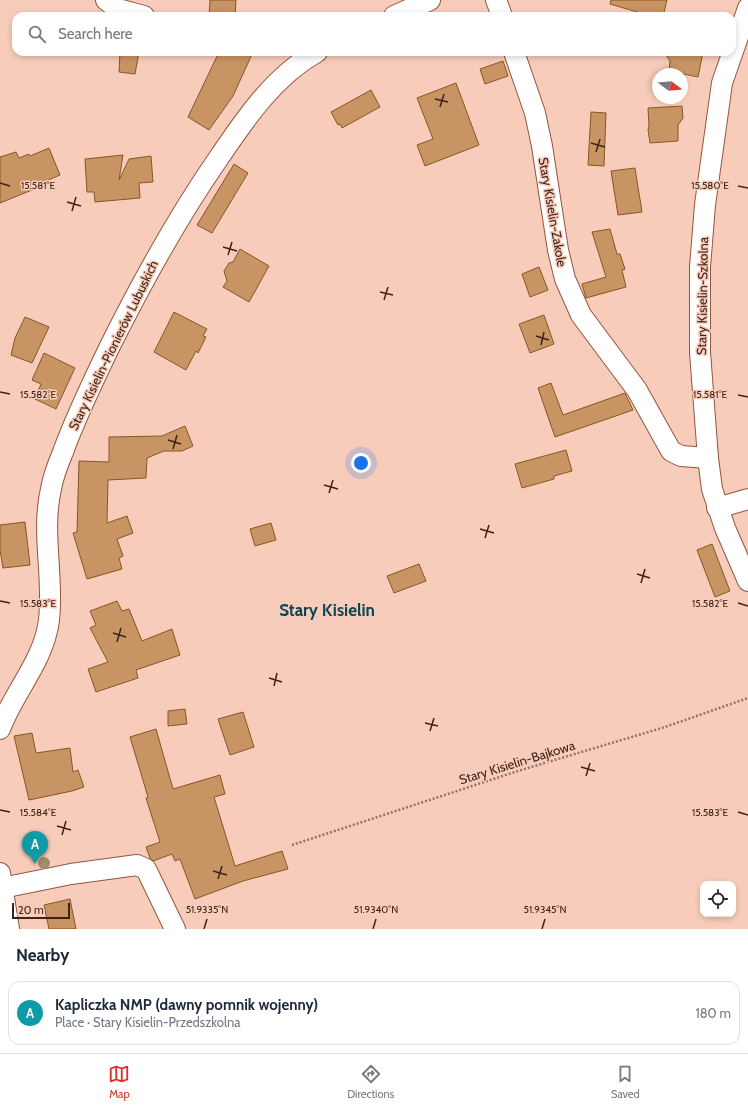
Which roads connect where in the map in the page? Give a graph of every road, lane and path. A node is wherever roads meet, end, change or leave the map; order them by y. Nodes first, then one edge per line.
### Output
1 (106, 0) edge
2 (430, 0) edge
3 (496, 0) edge
4 (748, 8) edge
5 (129, 12) edge
6 (403, 12) edge
7 (500, 12) edge
8 (736, 43) edge
9 (304, 56) edge
10 (515, 56) edge
11 (732, 56) edge
12 (708, 458) junction
13 (748, 499) edge
14 (717, 508) junction
15 (748, 581) edge
16 (748, 698) edge
17 (0, 729) edge
18 (292, 845) dead end
19 (1, 881) edge
20 (9, 929) edge
21 (175, 929) edge

1 - 5 street
2 - 6 street
3 - 7 street
4 - 8 street, Stary Kisielin-Szkolna
9 - 17 street, Stary Kisielin-Pionierów Lubuskich
10 - 12 street, Stary Kisielin-Zakole
11 - 12 street, Stary Kisielin-Szkolna
12 - 14 street, Stary Kisielin-Szkolna
13 - 14 street
14 - 15 street, Stary Kisielin-Szkolna
16 - 18 path, Stary Kisielin-Bajkowa
19 - 20 street
19 - 21 street

